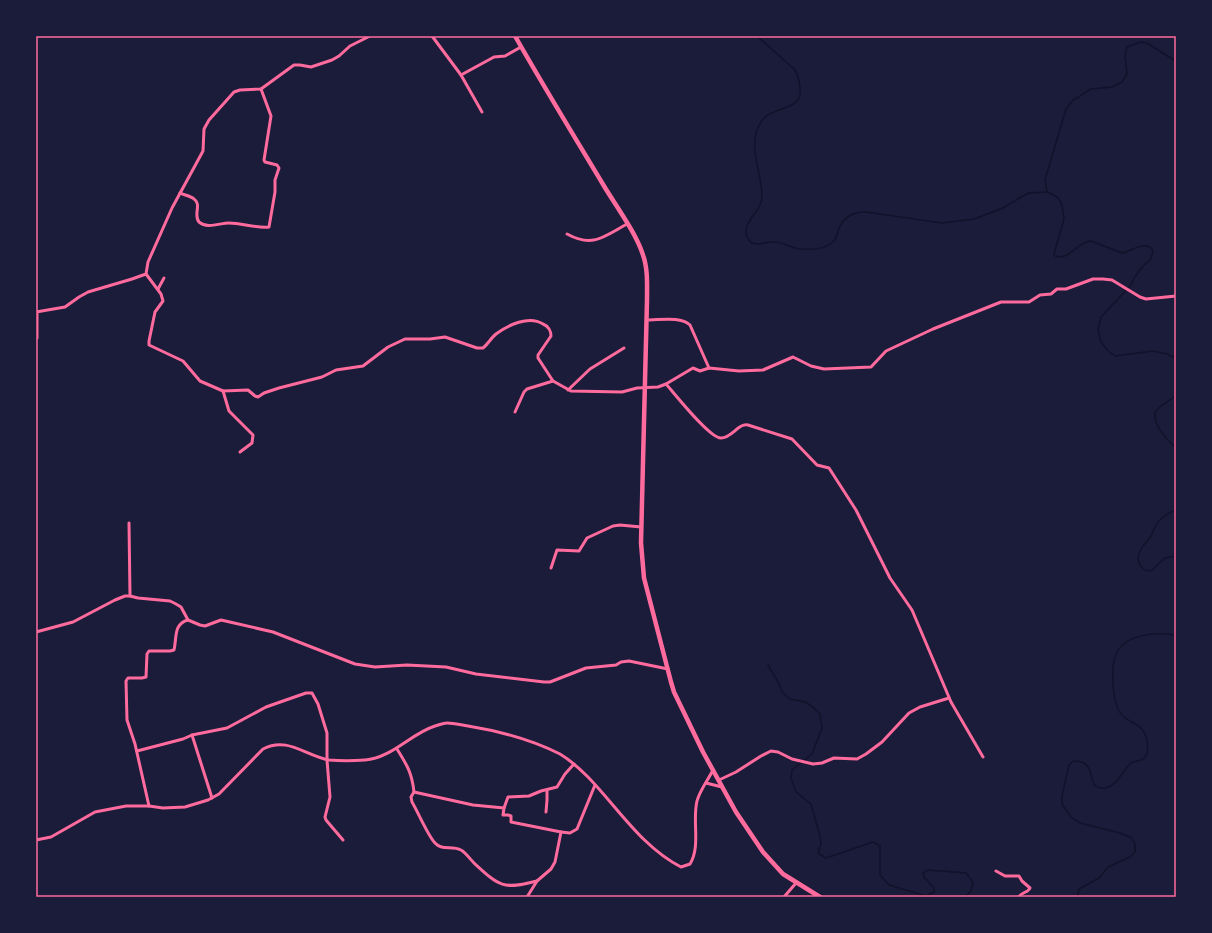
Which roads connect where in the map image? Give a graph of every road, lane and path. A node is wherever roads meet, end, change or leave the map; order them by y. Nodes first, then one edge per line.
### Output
1 (370, 36) edge
2 (432, 36) edge
3 (516, 36) edge
4 (521, 47) junction
5 (461, 75) junction
6 (261, 89) junction
7 (482, 112) dead end
8 (180, 193) junction
9 (627, 224) junction
10 (567, 234) dead end
11 (146, 274) junction
12 (164, 278) dead end
13 (158, 289) junction
14 (1176, 296) edge
15 (37, 312) edge
16 (647, 320) junction
17 (37, 338) edge
18 (624, 348) dead end
19 (709, 368) junction
20 (553, 380) junction
21 (666, 384) junction
22 (644, 388) junction
23 (568, 390) junction
24 (223, 392) junction
25 (515, 412) dead end
26 (240, 452) dead end
27 (128, 523) dead end
28 (641, 527) junction
29 (551, 568) dead end
30 (130, 596) junction
31 (188, 620) junction
32 (36, 632) edge
33 (668, 668) junction
34 (949, 698) junction
35 (192, 735) junction
36 (397, 749) junction
37 (137, 751) junction
38 (983, 757) dead end
39 (327, 760) junction
40 (574, 764) junction
41 (713, 770) junction
42 (719, 780) junction
43 (706, 783) junction
44 (595, 785) junction
45 (722, 787) junction
46 (547, 790) junction
47 (414, 792) junction
48 (212, 798) junction
49 (149, 806) junction
50 (504, 808) junction
51 (546, 812) dead end
52 (561, 832) junction
53 (36, 840) edge
54 (343, 840) dead end
55 (996, 871) dead end
56 (537, 880) junction
57 (796, 883) junction
58 (527, 897) edge
59 (784, 897) edge
60 (820, 897) edge
61 (1019, 897) edge

1 - 6 street
2 - 5 street
3 - 4 main road
4 - 5 street
4 - 9 main road
5 - 7 street
6 - 8 street
6 - 8 street
8 - 11 street
9 - 10 street
9 - 16 main road
11 - 13 street
11 - 15 street
12 - 13 street
13 - 24 street
14 - 19 street
15 - 17 street
16 - 19 street
16 - 22 main road
18 - 23 street
19 - 21 street
20 - 23 street
20 - 24 street
20 - 25 street
21 - 22 street
21 - 34 street
22 - 23 street
22 - 28 main road
24 - 26 street
27 - 30 street
28 - 29 street
28 - 33 main road
30 - 31 street
30 - 32 street
31 - 33 street
31 - 37 street
33 - 41 main road
34 - 38 street
34 - 42 street
35 - 37 street
35 - 39 street
35 - 48 street
36 - 39 street
36 - 40 street
36 - 47 street
37 - 49 street
39 - 48 street
39 - 54 street
40 - 44 street
40 - 46 street
41 - 42 main road
41 - 43 street
42 - 45 main road
43 - 44 street
43 - 45 street
44 - 52 street
45 - 57 main road
46 - 50 street
46 - 51 street
47 - 50 street
47 - 56 street
48 - 49 street
49 - 53 street
50 - 52 street
52 - 56 street
55 - 61 street
56 - 58 street
57 - 59 street
57 - 60 main road

